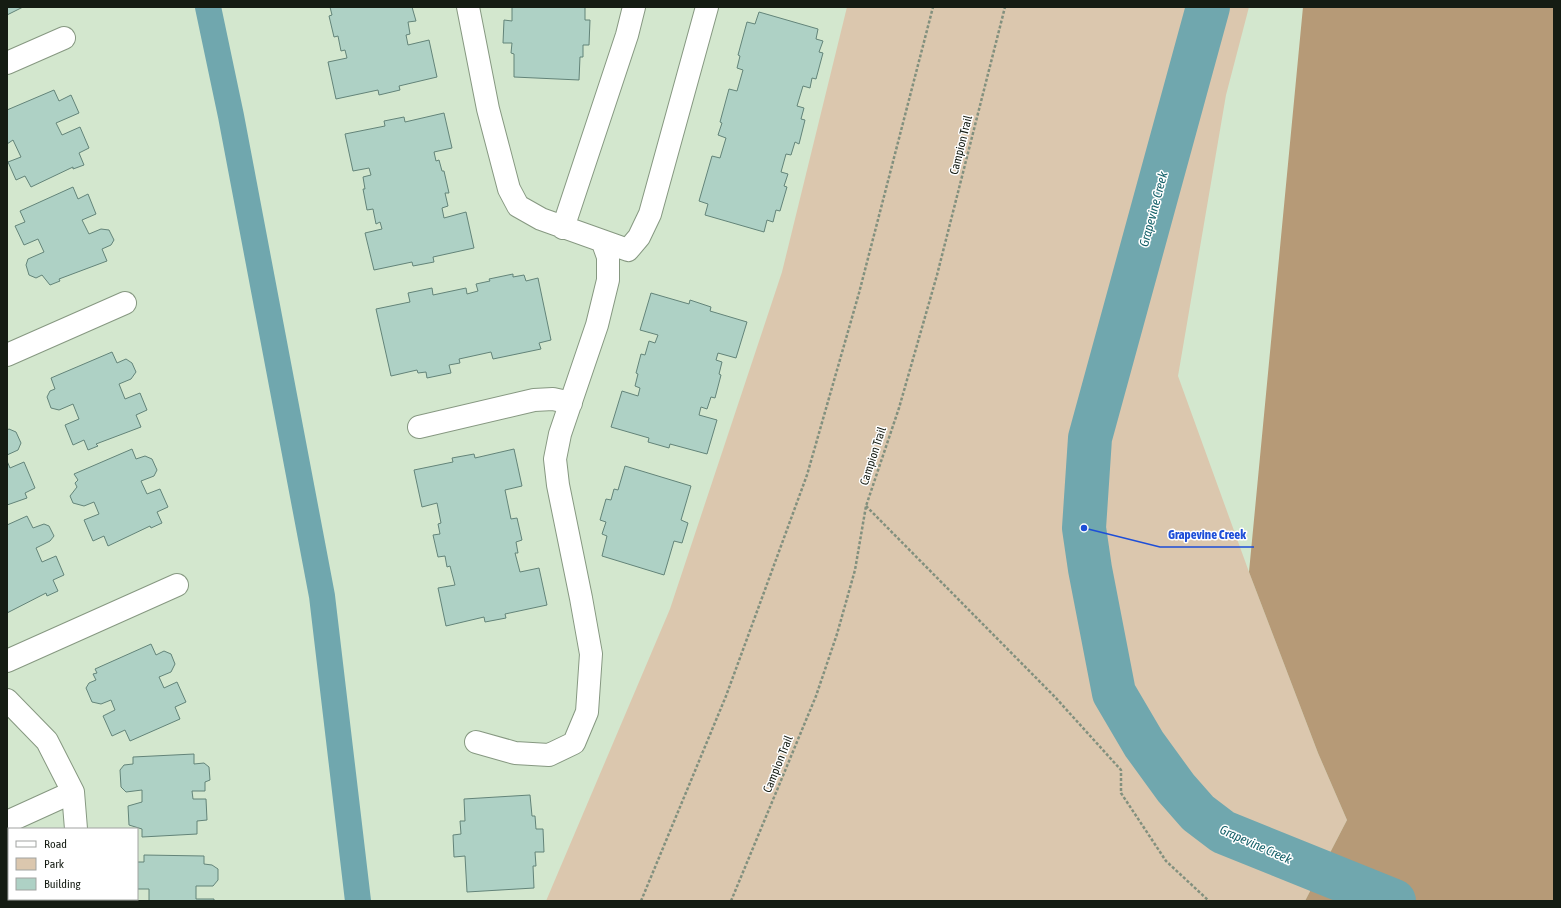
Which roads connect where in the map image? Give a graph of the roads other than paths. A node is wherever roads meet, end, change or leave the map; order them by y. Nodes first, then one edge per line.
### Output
1 (468, 7) edge
2 (634, 7) edge
3 (707, 7) edge
4 (64, 38) dead end
5 (7, 63) edge
6 (563, 228) junction
7 (603, 243) junction
8 (125, 303) dead end
9 (7, 355) edge
10 (571, 403) junction
11 (419, 427) dead end
12 (178, 585) dead end
13 (7, 661) edge
14 (7, 700) edge
15 (476, 742) dead end
16 (73, 792) junction
17 (7, 822) edge
18 (76, 828) edge

1 - 6 lane
2 - 6 lane
3 - 7 lane
4 - 5 lane
6 - 7 lane
7 - 10 lane
8 - 9 lane
10 - 11 lane
10 - 15 lane
12 - 13 lane
14 - 16 lane
16 - 17 lane
16 - 18 lane

